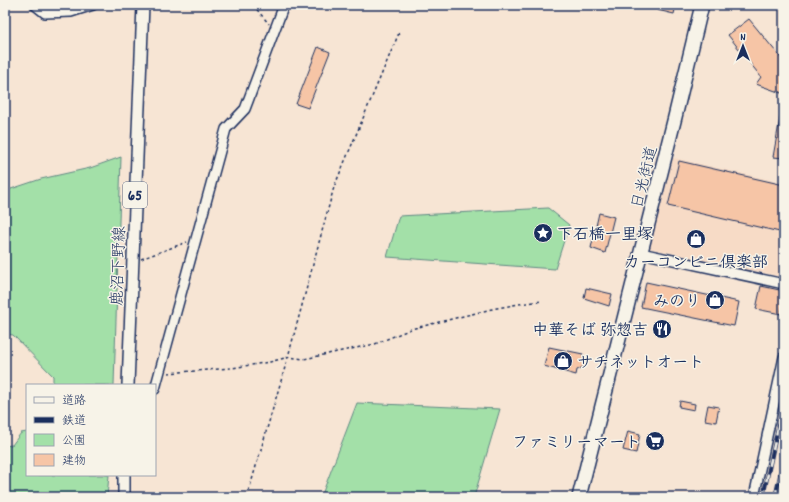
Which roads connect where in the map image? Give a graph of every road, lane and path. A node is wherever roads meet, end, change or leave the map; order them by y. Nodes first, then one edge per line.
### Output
1 (35, 5) edge
2 (93, 5) edge
3 (142, 5) edge
4 (253, 5) edge
5 (284, 5) edge
6 (702, 5) edge
7 (275, 31) junction
8 (399, 33) dead end
9 (196, 239) junction
10 (641, 253) junction
11 (133, 262) junction
12 (784, 284) edge
13 (542, 301) dead end
14 (288, 357) junction
15 (784, 358) edge
16 (159, 375) junction
17 (128, 384) edge
18 (156, 386) edge
19 (124, 476) edge
20 (124, 497) edge
21 (247, 497) edge
22 (579, 497) edge
23 (754, 497) edge

1 - 2 street
3 - 11 main road, 鹿沼下野線 / 65
4 - 7 path
5 - 7 street
6 - 10 highway, 日光街道
7 - 9 street
8 - 14 path
9 - 11 path
9 - 16 street
10 - 12 street
10 - 22 highway, 日光街道
11 - 17 main road, 鹿沼下野線 / 65
13 - 14 path
14 - 16 path
14 - 21 path
15 - 23 street
16 - 18 street
19 - 20 main road

